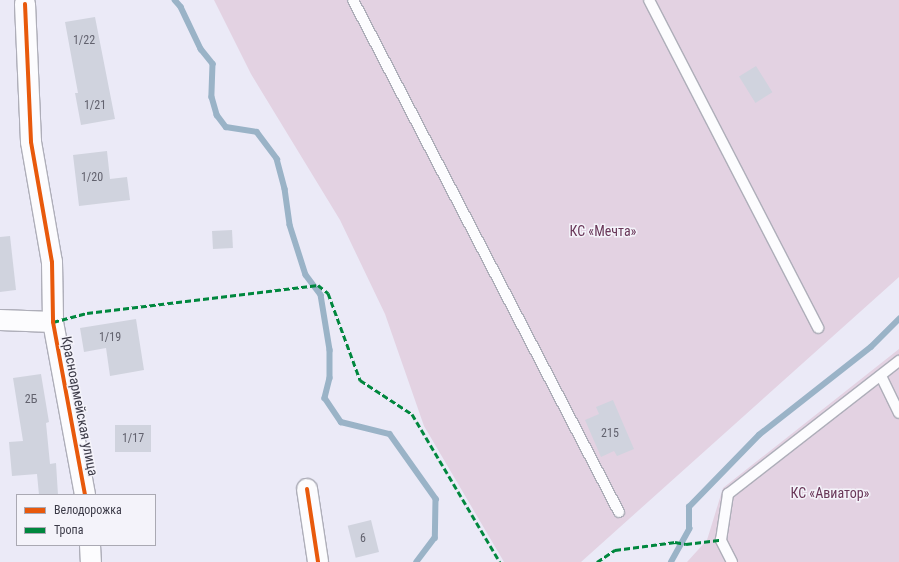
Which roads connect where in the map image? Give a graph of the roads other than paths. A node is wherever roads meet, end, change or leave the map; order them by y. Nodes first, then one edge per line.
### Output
1 (353, 0) edge
2 (649, 0) edge
3 (25, 4) dead end
4 (0, 320) edge
5 (53, 322) junction
6 (818, 328) dead end
7 (899, 361) edge
8 (881, 376) junction
9 (899, 412) edge
10 (307, 489) dead end
11 (86, 494) edge
12 (619, 512) dead end
13 (90, 546) edge
14 (91, 562) edge
15 (318, 562) edge
16 (732, 562) edge

1 - 12 lane
2 - 6 lane
3 - 5 street, Красноармейская улица
4 - 5 street
5 - 11 street, Красноармейская улица
7 - 8 lane
8 - 9 lane
8 - 16 lane
10 - 15 street
13 - 14 street

